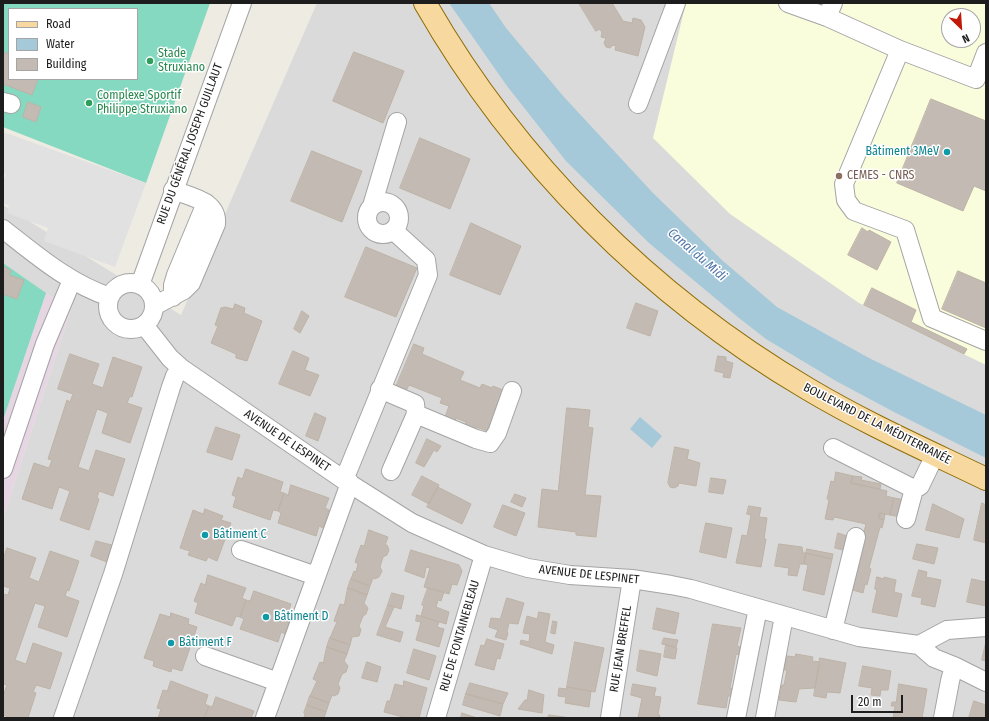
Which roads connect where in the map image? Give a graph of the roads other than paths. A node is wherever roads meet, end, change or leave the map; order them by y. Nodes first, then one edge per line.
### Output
1 (242, 3) edge
2 (425, 3) edge
3 (676, 3) edge
4 (788, 3) edge
5 (830, 10) edge
6 (900, 50) junction
7 (986, 53) edge
8 (638, 104) dead end
9 (397, 122) dead end
10 (174, 190) junction
11 (372, 206) junction
12 (3, 229) edge
13 (394, 231) junction
14 (72, 280) junction
15 (140, 285) junction
16 (110, 297) junction
17 (154, 306) junction
18 (144, 325) junction
19 (986, 341) edge
20 (182, 368) junction
21 (380, 389) junction
22 (512, 391) dead end
23 (416, 414) junction
24 (833, 448) dead end
25 (935, 455) junction
26 (3, 469) edge
27 (391, 471) dead end
28 (986, 479) edge
29 (347, 481) junction
30 (914, 489) junction
31 (906, 519) dead end
32 (856, 537) dead end
33 (241, 550) dead end
34 (484, 555) junction
35 (316, 576) junction
36 (632, 580) junction
37 (758, 608) junction
38 (784, 616) junction
39 (986, 627) edge
40 (833, 630) junction
41 (919, 645) junction
42 (205, 656) dead end
43 (954, 666) junction
44 (278, 682) junction
45 (986, 682) edge
46 (63, 718) edge
47 (265, 718) edge
48 (436, 718) edge
49 (610, 718) edge
50 (736, 718) edge
51 (765, 718) edge
52 (944, 718) edge

1 - 10 street, RUE DU GÉNÉRAL JOSEPH GUILLAUT
2 - 25 main road, BOULEVARD DE LA MÉDITERRANÉE
3 - 8 street
4 - 5 street
5 - 6 street
6 - 7 street
6 - 19 street
9 - 11 street
10 - 15 street, RUE DU GÉNÉRAL JOSEPH GUILLAUT
10 - 17 street
11 - 13 street
11 - 13 street
12 - 14 street
13 - 21 street
14 - 16 street
14 - 26 street
15 - 16 street
15 - 17 street
16 - 18 street
17 - 18 street
18 - 20 street, AVENUE DE LESPINET
20 - 29 street, AVENUE DE LESPINET
20 - 46 street
21 - 23 street
21 - 29 street
22 - 23 street
23 - 27 street
24 - 30 street
25 - 28 main road, BOULEVARD DE LA MÉDITERRANÉE
25 - 30 street
29 - 34 street, AVENUE DE LESPINET
29 - 35 street
30 - 31 street
32 - 40 street
33 - 35 street
34 - 36 street, AVENUE DE LESPINET
34 - 48 street, RUE DE FONTAINEBLEAU
35 - 44 street
36 - 37 street, AVENUE DE LESPINET
36 - 49 street, RUE JEAN BREFFEL
37 - 38 street, AVENUE DE LESPINET
37 - 50 street
38 - 40 street, AVENUE DE LESPINET
38 - 51 street
39 - 41 street
40 - 41 street, AVENUE DE LESPINET
41 - 43 street
42 - 44 street
43 - 45 street
43 - 52 street
44 - 47 street

